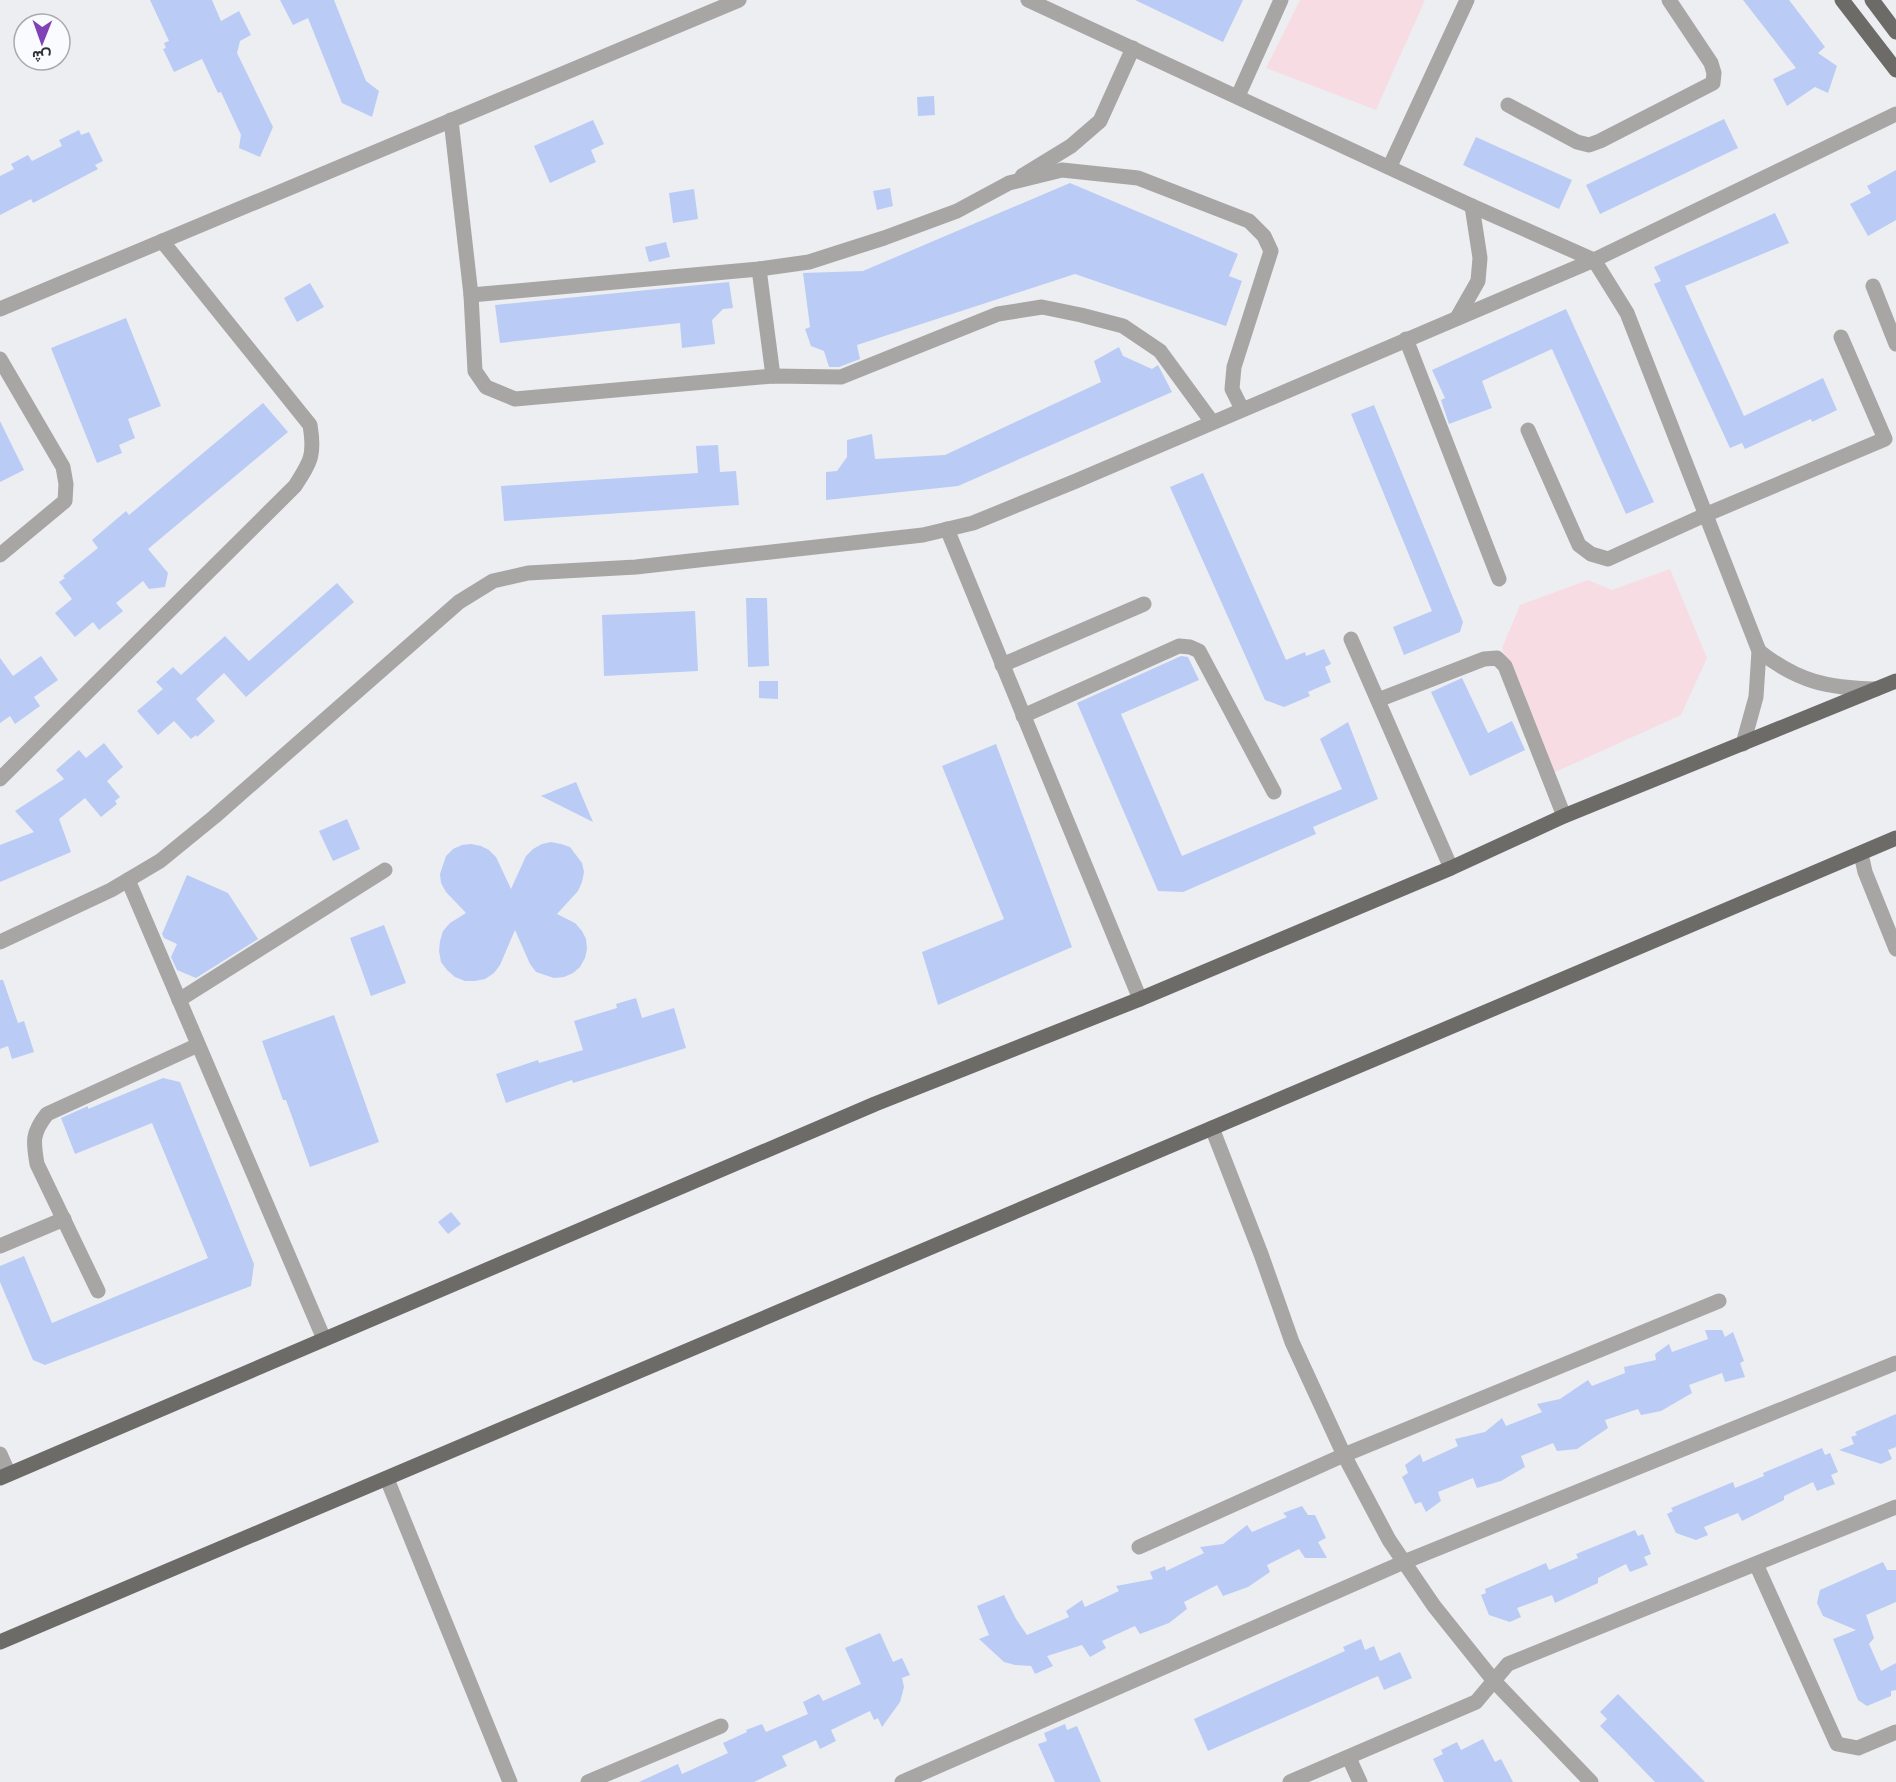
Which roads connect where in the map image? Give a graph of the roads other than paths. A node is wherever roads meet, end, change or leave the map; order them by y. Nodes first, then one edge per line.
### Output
1 (739, 0) edge
2 (1029, 0) edge
3 (1281, 0) edge
4 (1467, 0) edge
5 (1669, 0) edge
6 (1842, 0) edge
7 (1872, 0) edge
8 (1896, 32) edge
9 (1133, 48) junction
10 (1896, 70) edge
11 (1238, 96) junction
12 (1508, 105) dead end
13 (1896, 114) edge
14 (451, 120) junction
15 (1390, 166) junction
16 (1009, 183) junction
17 (1472, 206) junction
18 (162, 241) junction
19 (1593, 260) junction
20 (759, 270) junction
21 (1873, 286) dead end
22 (471, 295) junction
23 (0, 309) edge
24 (1457, 318) junction
25 (1841, 337) dead end
26 (1406, 339) junction
27 (1896, 344) edge
28 (0, 359) edge
29 (773, 376) junction
30 (1242, 410) junction
31 (1212, 423) junction
32 (1528, 430) dead end
33 (1891, 436) edge
34 (1706, 515) junction
35 (947, 530) junction
36 (0, 555) edge
37 (1499, 579) dead end
38 (1144, 604) dead end
39 (1351, 639) dead end
40 (1759, 651) junction
41 (1002, 665) junction
42 (1896, 681) edge
43 (1879, 689) junction
44 (1378, 700) junction
45 (1023, 716) junction
46 (1743, 744) junction
47 (0, 779) edge
48 (1274, 792) dead end
49 (1564, 816) junction
50 (1896, 838) edge
51 (1861, 854) junction
52 (1451, 868) junction
53 (385, 870) dead end
54 (128, 880) junction
55 (0, 942) edge
56 (1896, 949) edge
57 (1140, 999) junction
58 (179, 1000) junction
59 (198, 1045) junction
60 (1212, 1128) junction
61 (64, 1219) junction
62 (0, 1246) edge
63 (98, 1291) dead end
64 (1719, 1301) dead end
65 (324, 1339) junction
66 (1896, 1363) edge
67 (0, 1454) edge
68 (1344, 1455) junction
69 (4, 1476) edge
70 (387, 1479) junction
71 (1896, 1507) edge
72 (1139, 1547) dead end
73 (1404, 1562) junction
74 (1756, 1564) junction
75 (0, 1642) edge
76 (1494, 1681) junction
77 (721, 1726) dead end
78 (1896, 1732) edge
79 (1348, 1758) junction
80 (510, 1782) edge
81 (588, 1782) edge
82 (902, 1782) edge
83 (1290, 1782) edge
84 (1360, 1782) edge
85 (1590, 1782) edge

1 - 14 street
2 - 9 street
3 - 11 street
4 - 15 street
5 - 12 street
6 - 10 main road
7 - 8 main road
9 - 11 street
9 - 16 street
11 - 15 street
13 - 19 street
14 - 18 street
14 - 22 street
15 - 17 street
16 - 20 street
16 - 30 street
17 - 19 street
17 - 24 street
18 - 23 street
18 - 47 street
19 - 24 street
19 - 34 street
20 - 22 street
20 - 29 street
21 - 27 street
22 - 29 street
24 - 26 street
25 - 33 street
26 - 30 street
26 - 37 street
28 - 36 street
29 - 31 street
30 - 31 street
31 - 35 street
32 - 34 street
33 - 34 street
34 - 40 street
35 - 41 street
35 - 54 street
38 - 41 street
39 - 44 street
40 - 43 street
40 - 46 street
41 - 45 street
42 - 43 main road
43 - 46 main road
44 - 49 street
44 - 52 street
45 - 48 street
45 - 57 street
46 - 49 main road
49 - 52 main road
50 - 51 main road
51 - 56 street
51 - 60 main road
52 - 57 main road
53 - 58 street
54 - 55 street
54 - 58 street
57 - 65 main road
58 - 59 street
59 - 61 street
59 - 65 street
60 - 68 street
60 - 70 main road
61 - 62 street
61 - 63 street
64 - 68 street
65 - 69 main road
66 - 73 street
67 - 69 street
68 - 72 street
68 - 73 street
70 - 75 main road
70 - 80 street
71 - 74 street
73 - 76 street
73 - 82 street
74 - 76 street
74 - 78 street
76 - 79 street
76 - 85 street
77 - 81 street
79 - 83 street
79 - 84 street

